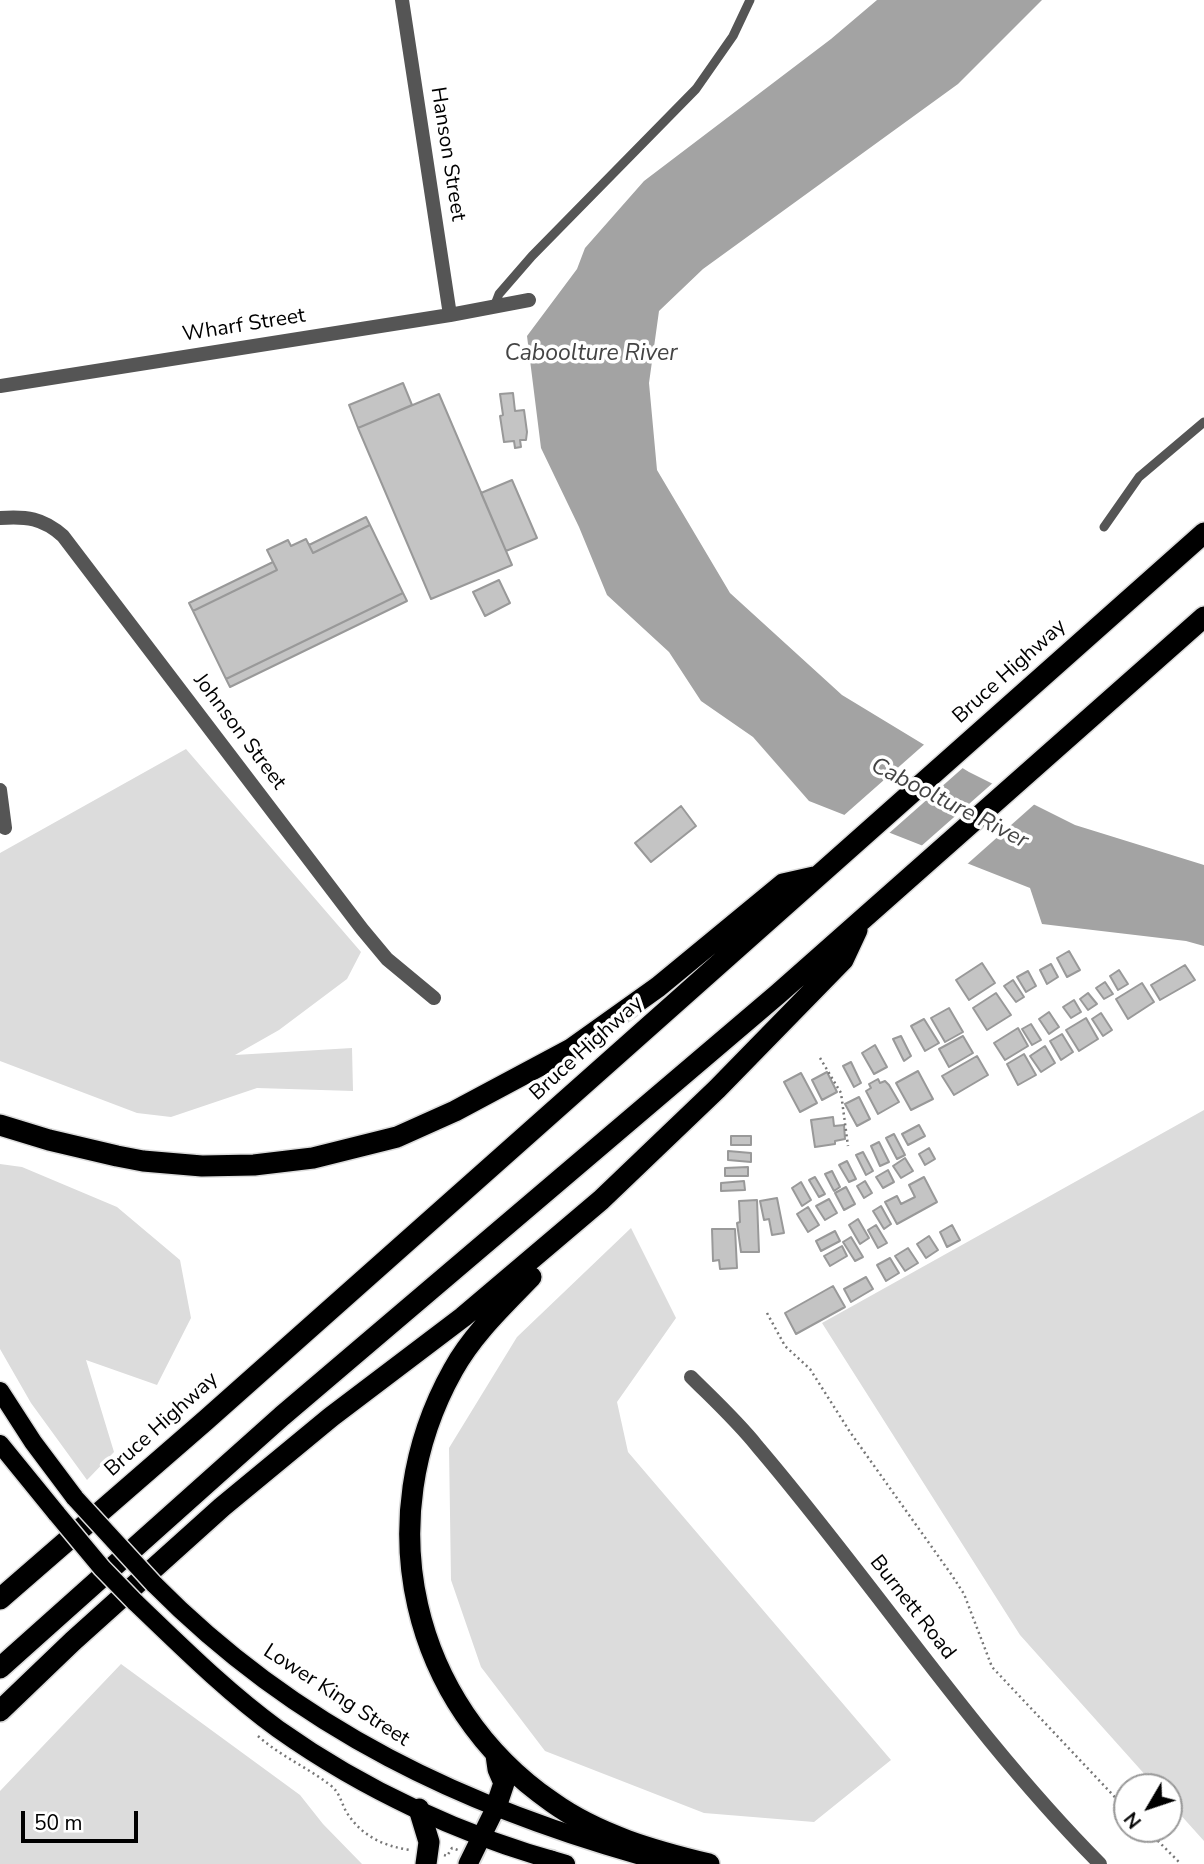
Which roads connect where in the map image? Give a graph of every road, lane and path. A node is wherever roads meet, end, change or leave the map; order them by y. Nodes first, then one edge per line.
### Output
1 (402, 0) edge
2 (750, 0) edge
3 (529, 300) dead end
4 (494, 307) junction
5 (450, 315) junction
6 (0, 386) edge
7 (1204, 422) edge
8 (0, 518) edge
9 (1104, 527) dead end
10 (1204, 533) edge
11 (1202, 619) edge
12 (0, 795) edge
13 (5, 828) dead end
14 (817, 876) junction
15 (861, 922) junction
16 (434, 998) dead end
17 (820, 1058) dead end
18 (0, 1125) edge
19 (848, 1146) dead end
20 (553, 1243) junction
21 (767, 1313) dead end
22 (691, 1377) dead end
23 (0, 1391) edge
24 (0, 1444) edge
25 (0, 1599) edge
26 (0, 1668) edge
27 (0, 1711) edge
28 (496, 1753) junction
29 (326, 1782) dead end
30 (1113, 1795) edge
31 (496, 1807) junction
32 (419, 1809) junction
33 (481, 1836) junction
34 (1160, 1843) edge
35 (427, 1859) edge
36 (470, 1860) edge
37 (553, 1863) edge
38 (670, 1864) edge
39 (709, 1864) edge
40 (1100, 1864) edge
41 (1181, 1864) edge

1 - 5 street, Hanson Street
2 - 4 lane
3 - 4 street, Wharf Street
4 - 5 street, Wharf Street
5 - 6 street, Wharf Street
7 - 9 lane
8 - 16 street, Johnson Street
10 - 14 highway, Bruce Highway
11 - 15 highway
12 - 13 street
14 - 18 highway
14 - 25 highway, Bruce Highway
15 - 20 highway
15 - 26 highway
17 - 19 path
20 - 27 highway
20 - 28 highway
21 - 30 path
22 - 40 street, Burnett Road
23 - 31 main road, Lower King Street, bridge
24 - 32 main road, bridge
28 - 31 highway
28 - 39 highway
29 - 35 path
31 - 33 highway
31 - 38 main road, Lower King Street
32 - 33 main road
32 - 35 highway
33 - 36 highway
33 - 37 main road
34 - 41 path
35 - 36 path

